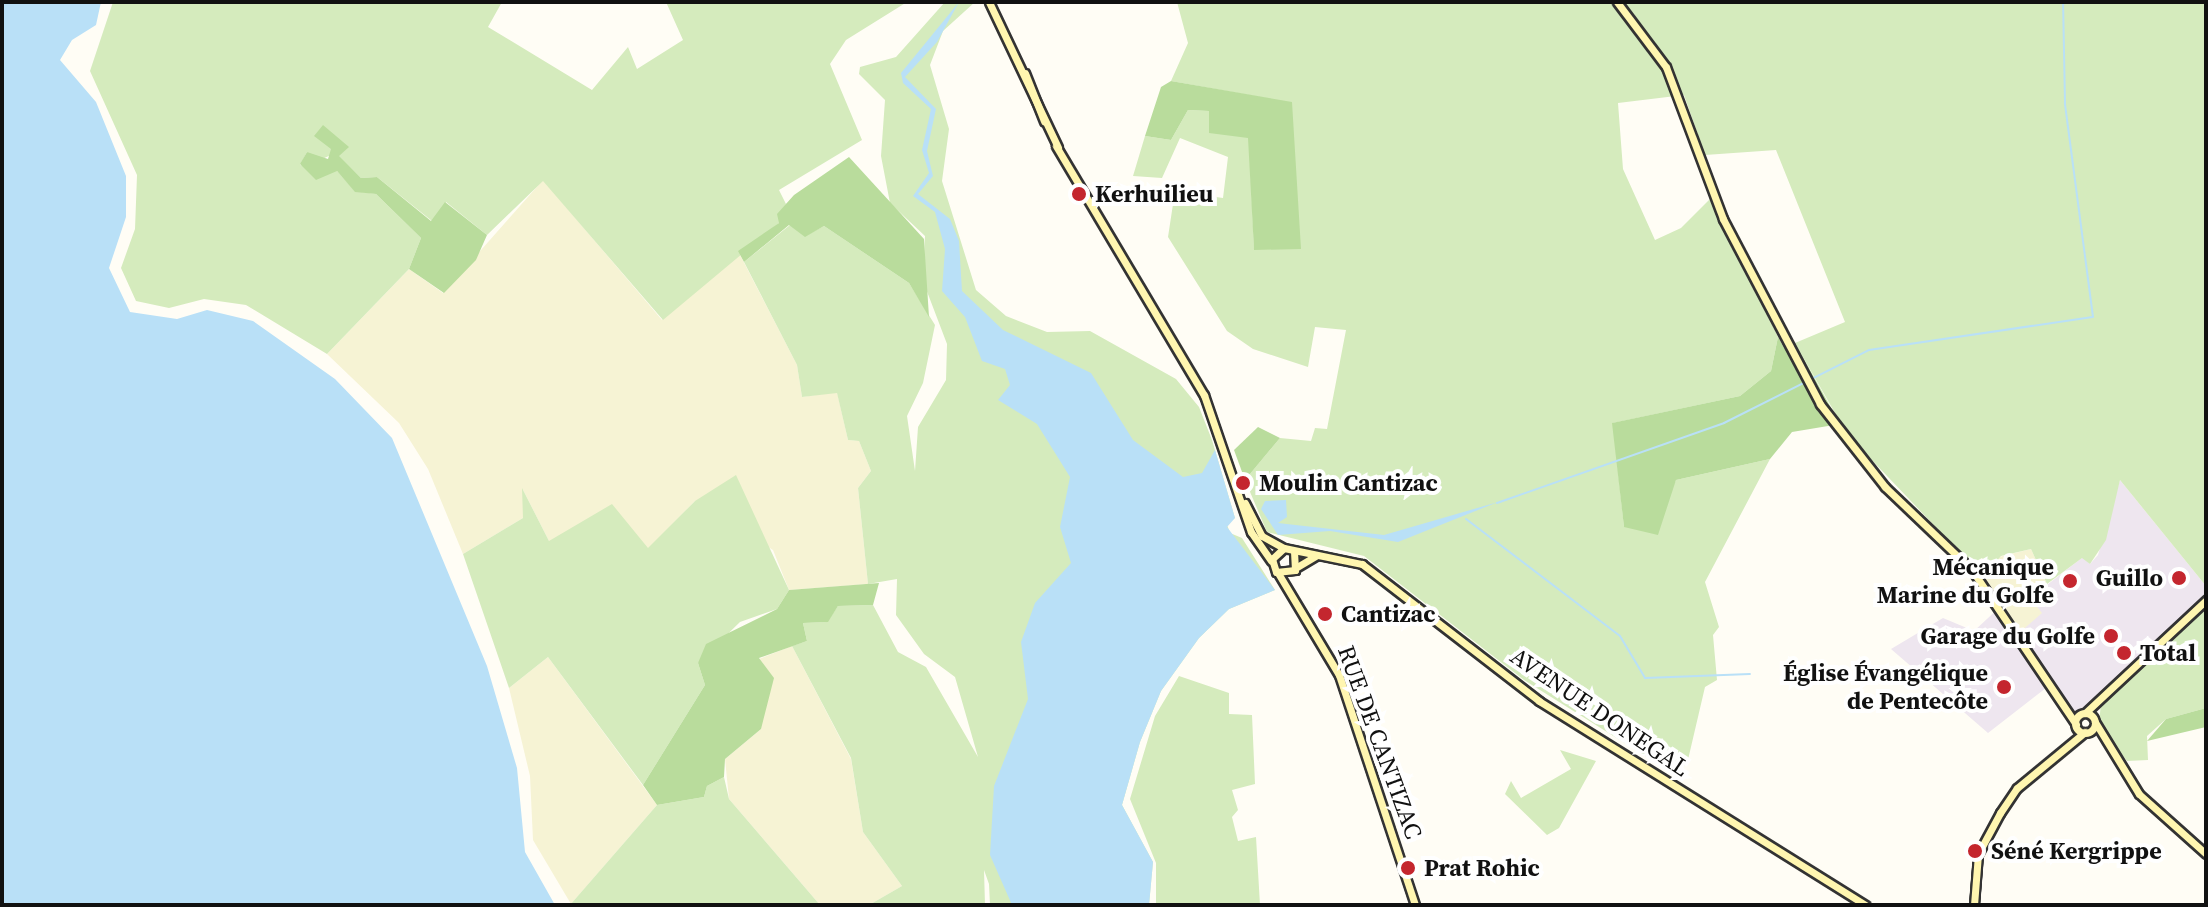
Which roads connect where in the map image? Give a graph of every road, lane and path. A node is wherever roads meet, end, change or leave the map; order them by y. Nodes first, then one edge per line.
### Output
1 (989, 2) edge
2 (1617, 2) edge
3 (1245, 503) junction
4 (1284, 548) junction
5 (1294, 551) junction
6 (1317, 555) junction
7 (1271, 563) junction
8 (1296, 568) junction
9 (1276, 572) junction
10 (1292, 592) junction
11 (2206, 600) edge
12 (2097, 704) junction
13 (2062, 706) junction
14 (2083, 714) junction
15 (2094, 720) junction
16 (2076, 725) junction
17 (2088, 731) junction
18 (2104, 735) junction
19 (2072, 742) junction
20 (2206, 854) edge
21 (1415, 905) edge
22 (1866, 905) edge
23 (1974, 905) edge

1 - 3 main road
2 - 13 main road
3 - 4 main road
3 - 7 main road, RUE DE CANTIZAC
4 - 5 main road, AVENUE DONEGAL
4 - 7 main road
5 - 6 main road, AVENUE DONEGAL
5 - 8 main road
6 - 8 main road
6 - 22 main road, AVENUE DONEGAL
7 - 9 main road, RUE DE CANTIZAC
8 - 9 main road
8 - 10 main road
9 - 10 main road, RUE DE CANTIZAC
10 - 21 main road, RUE DE CANTIZAC
11 - 12 main road
12 - 14 main road
12 - 15 main road
13 - 14 main road
13 - 16 main road
14 - 15 main road
14 - 16 main road
15 - 17 main road
15 - 18 main road
16 - 17 main road
16 - 19 main road
17 - 18 main road
17 - 19 main road
18 - 20 main road
19 - 23 main road

